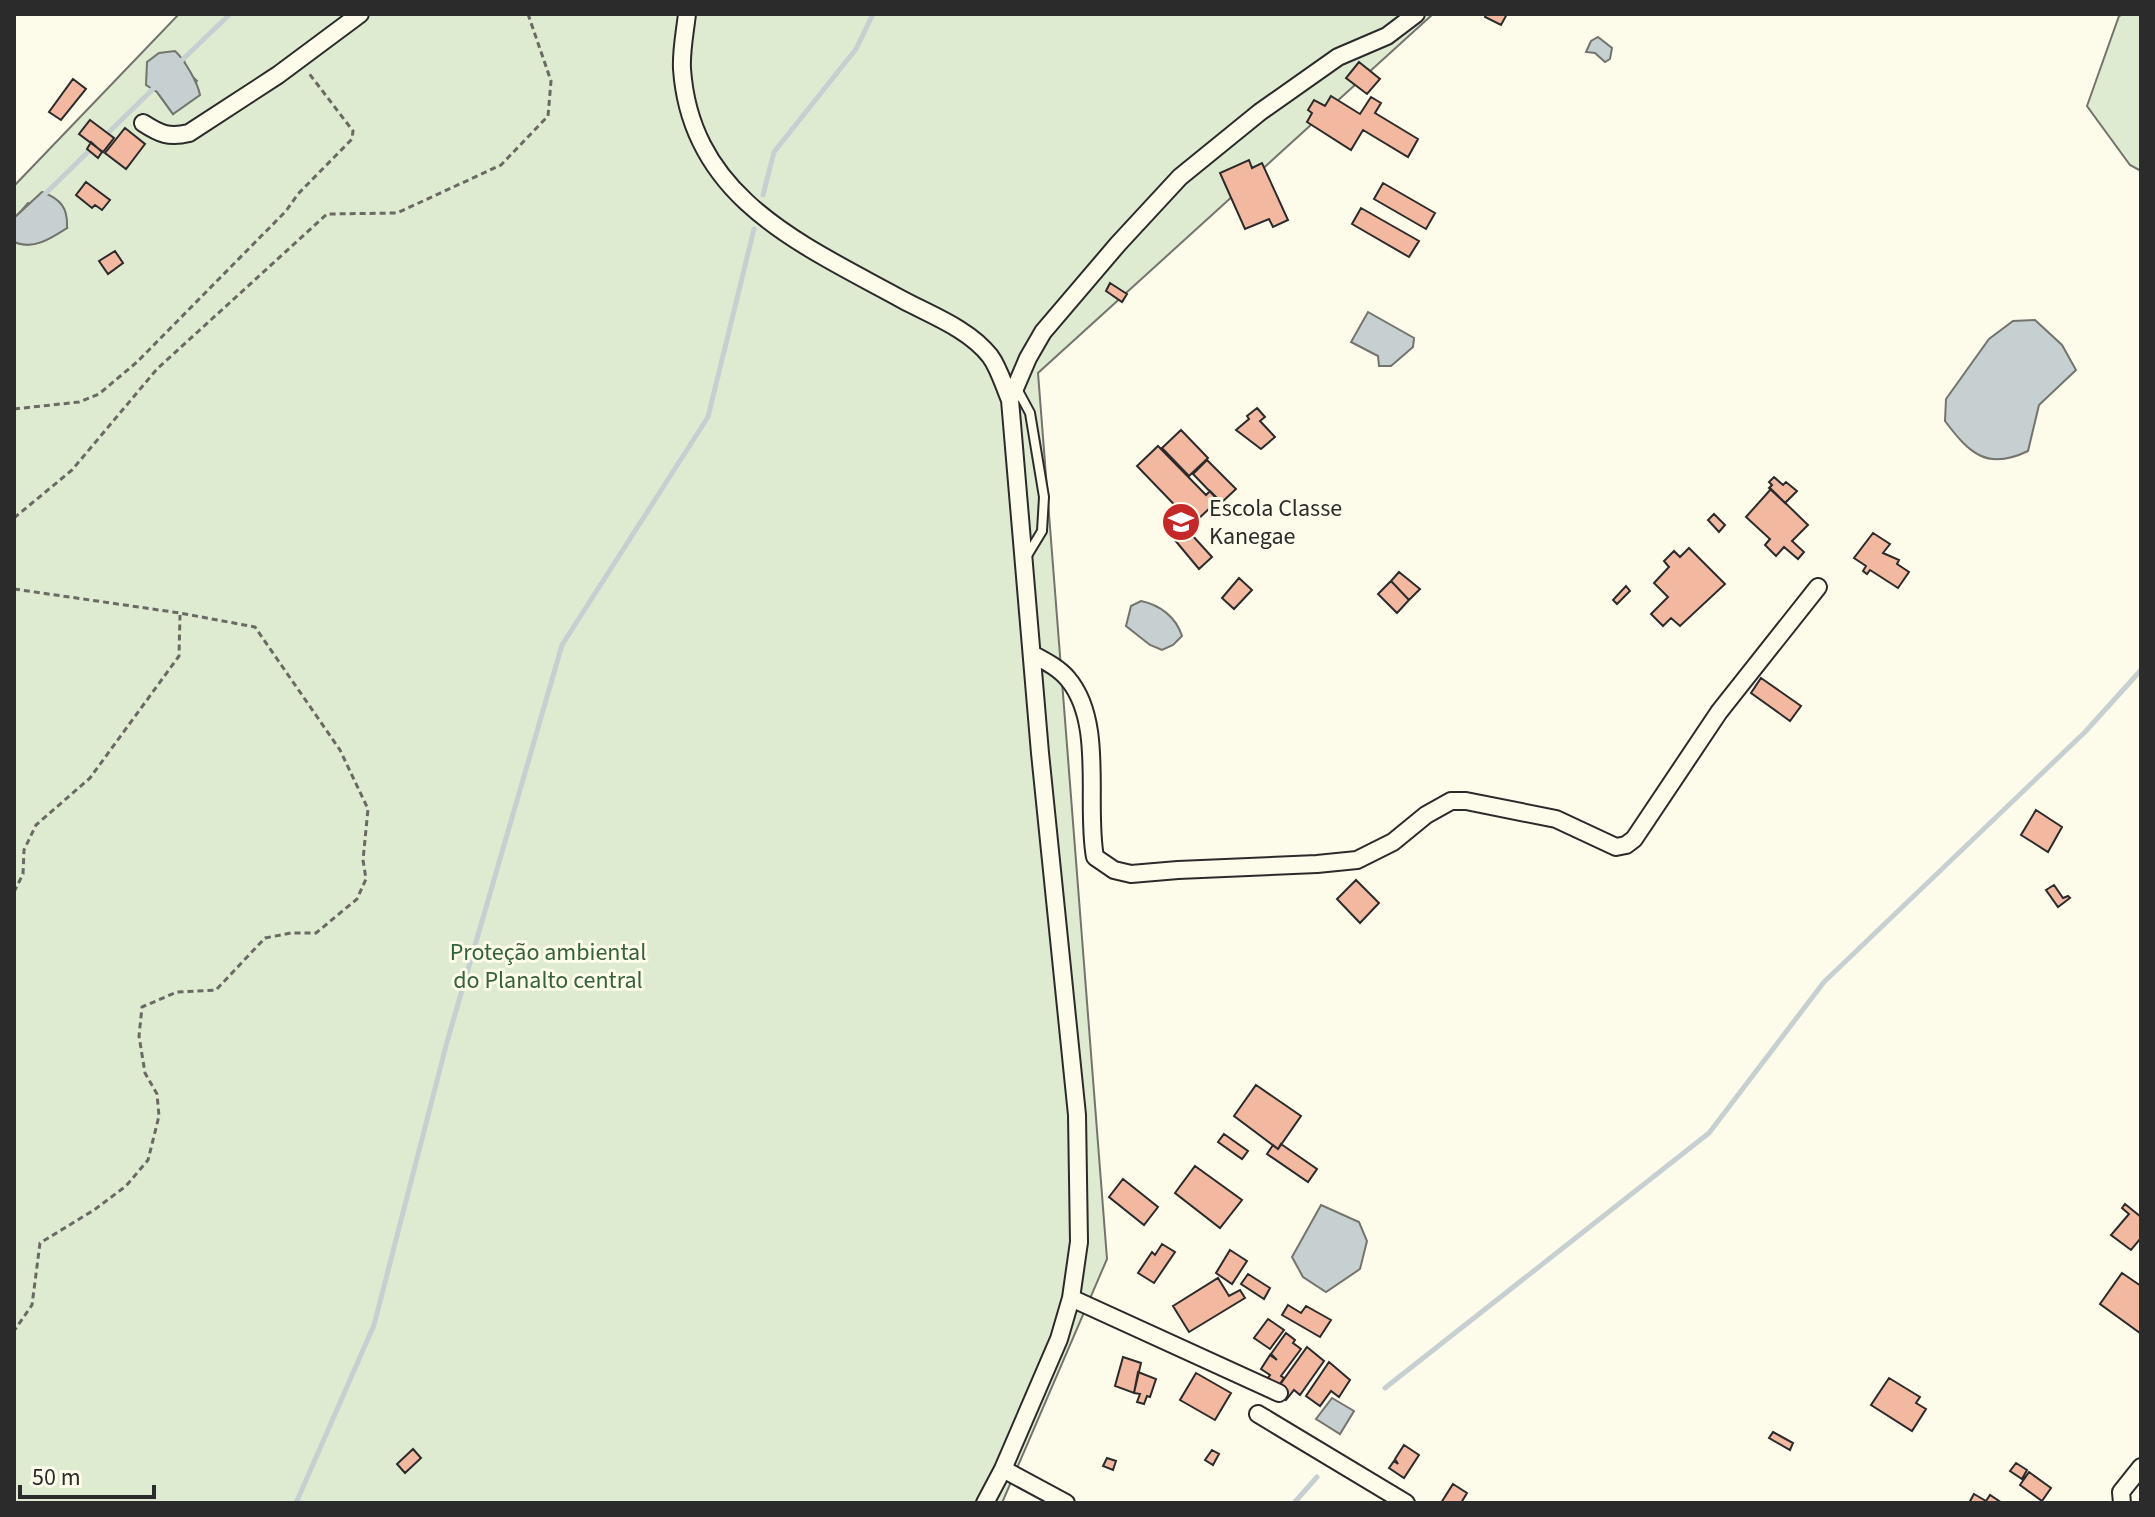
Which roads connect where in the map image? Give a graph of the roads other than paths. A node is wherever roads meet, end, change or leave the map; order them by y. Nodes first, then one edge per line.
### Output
1 (360, 14) edge
2 (687, 14) edge
3 (1416, 14) edge
4 (143, 123) dead end
5 (1013, 393) junction
6 (1024, 559) junction
7 (1818, 587) dead end
8 (1032, 654) junction
9 (1071, 1298) junction
10 (1279, 1393) dead end
11 (1258, 1414) dead end
12 (2141, 1467) edge
13 (1003, 1469) junction
14 (985, 1503) edge
15 (1066, 1503) edge
16 (1406, 1503) edge
17 (2122, 1503) edge

1 - 4 street
2 - 5 street
3 - 5 street
5 - 6 street
5 - 6 lane
6 - 8 street
7 - 8 street
8 - 9 street
9 - 10 street
9 - 13 street
11 - 16 street
12 - 17 street
13 - 14 street
13 - 15 street

